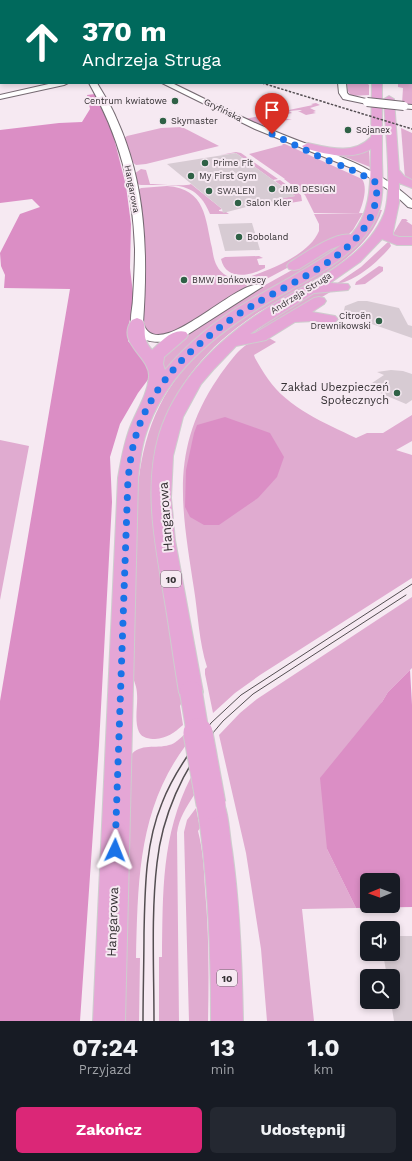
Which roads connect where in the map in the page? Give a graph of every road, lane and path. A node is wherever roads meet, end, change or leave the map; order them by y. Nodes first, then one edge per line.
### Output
1 (59, 84) edge
2 (94, 84) edge
3 (168, 84) edge
4 (342, 84) edge
5 (378, 86) edge
6 (0, 96) edge
7 (408, 106) edge
8 (280, 136) junction
9 (376, 138) junction
10 (308, 146) junction
11 (393, 171) junction
12 (377, 180) junction
13 (412, 184) edge
14 (393, 192) junction
15 (412, 205) edge
16 (390, 213) junction
17 (412, 214) edge
18 (361, 231) junction
19 (412, 241) edge
20 (284, 272) dead end
21 (270, 280) dead end
22 (256, 287) joint
23 (343, 287) dead end
24 (309, 289) junction
25 (319, 302) dead end
26 (291, 319) junction
27 (330, 319) dead end
28 (137, 323) junction
29 (180, 335) junction
30 (229, 343) junction
31 (155, 364) junction
32 (154, 396) junction
33 (163, 465) joint
34 (109, 1021) edge
35 (227, 1021) edge

1 - 6 street
2 - 28 street, Hangarowa
3 - 8 street, Gryfińska
4 - 7 street, bridge
5 - 9 main road, Andrzeja Struga / 10
5 - 11 main road, Andrzeja Struga / 10
8 - 10 street, Gryfińska
8 - 12 street, Gryfińska
9 - 10 main road
9 - 12 main road, Andrzeja Struga / 10
10 - 12 street, Gryfińska
11 - 13 main road
11 - 14 main road, Andrzeja Struga / 10
12 - 14 street, Gryfińska
12 - 18 main road, Andrzeja Struga / 10
14 - 15 street, Gryfińska
14 - 16 main road, Andrzeja Struga / 10
14 - 17 street, Gryfińska
16 - 19 main road
16 - 24 main road, Andrzeja Struga / 10
18 - 20 main road
18 - 32 main road, Andrzeja Struga / 10
21 - 22 main road
22 - 29 street
23 - 24 main road
24 - 30 main road, Andrzeja Struga / 10
25 - 26 main road
26 - 27 main road
26 - 30 main road
28 - 29 street
28 - 31 main road
29 - 31 main road
30 - 33 main road, Andrzeja Struga / 10
31 - 32 main road
32 - 34 main road, Hangarowa / 10
33 - 35 main road, Hangarowa / 10, bridge

